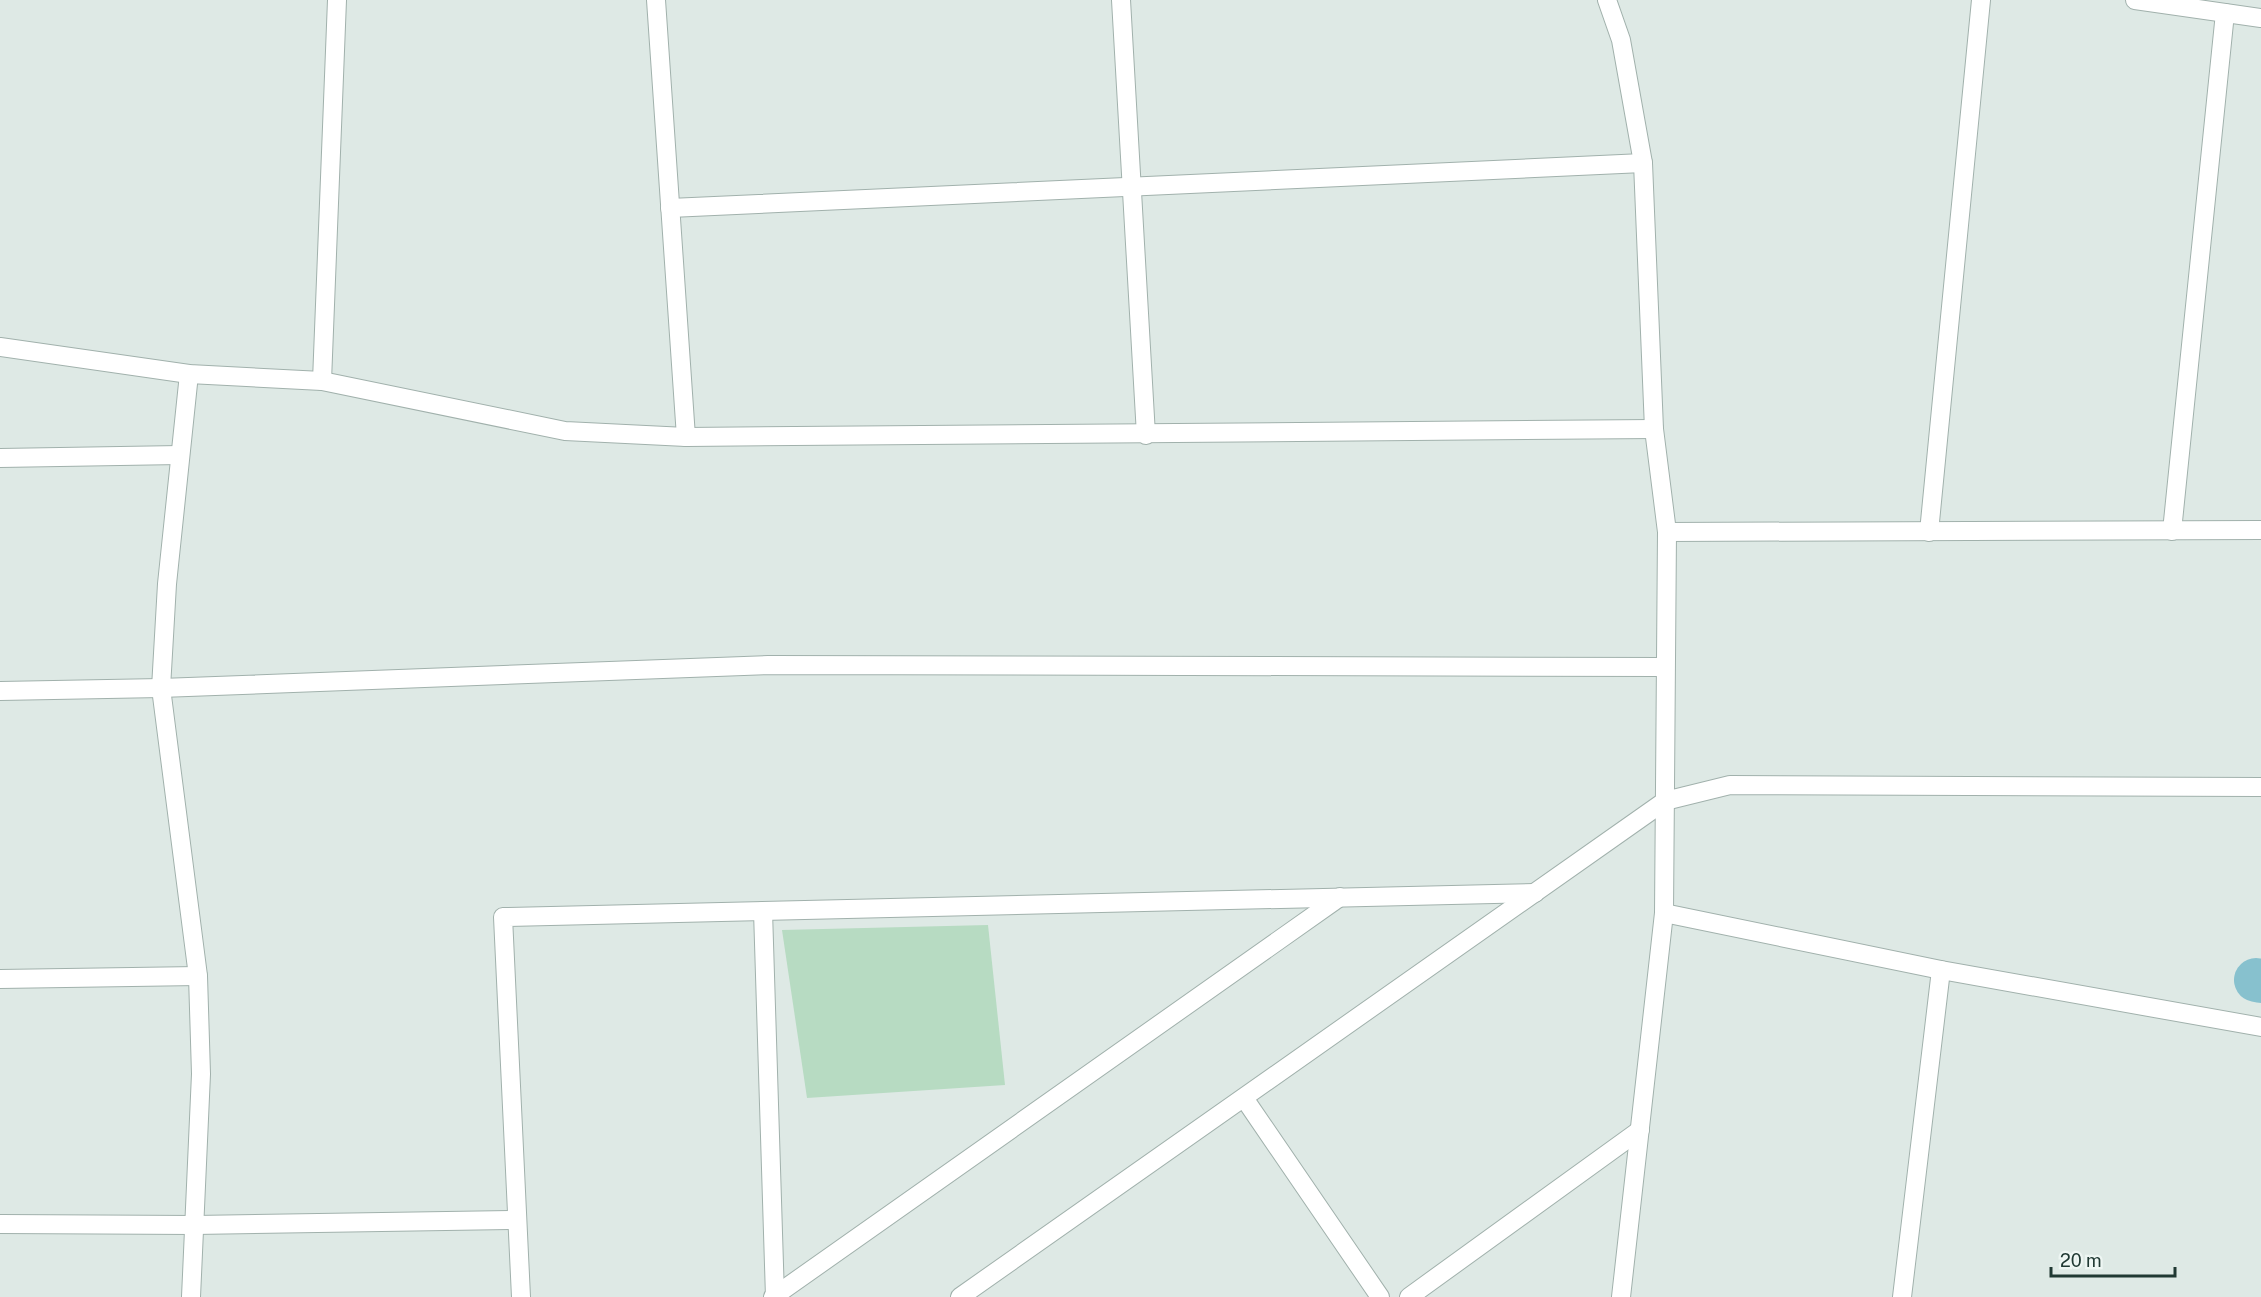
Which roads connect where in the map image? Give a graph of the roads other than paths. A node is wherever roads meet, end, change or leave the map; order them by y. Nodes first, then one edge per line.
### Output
1 (337, 0) edge
2 (656, 0) edge
3 (1121, 0) edge
4 (1607, 0) edge
5 (1981, 0) edge
6 (2135, 0) edge
7 (2225, 13) junction
8 (2261, 18) edge
9 (1644, 163) junction
10 (1132, 186) junction
11 (670, 208) junction
12 (0, 347) edge
13 (189, 374) junction
14 (322, 381) junction
15 (1654, 429) junction
16 (1146, 435) junction
17 (686, 437) junction
18 (180, 455) junction
19 (0, 458) edge
20 (2261, 530) edge
21 (2172, 531) junction
22 (1666, 532) junction
23 (1929, 532) junction
24 (1664, 667) junction
25 (161, 688) junction
26 (0, 691) edge
27 (2261, 787) edge
28 (1665, 801) junction
29 (1535, 892) junction
30 (1341, 897) junction
31 (763, 911) junction
32 (1664, 913) junction
33 (1941, 970) junction
34 (198, 976) junction
35 (0, 979) edge
36 (2261, 1027) edge
37 (1244, 1098) junction
38 (1640, 1130) junction
39 (518, 1220) junction
40 (0, 1224) edge
41 (195, 1225) junction
42 (774, 1296) edge
43 (191, 1297) edge
44 (521, 1297) edge
45 (960, 1297) edge
46 (1380, 1297) edge
47 (1409, 1297) edge
48 (1621, 1297) edge
49 (1902, 1297) edge

1 - 14 street
2 - 11 street
3 - 10 street
4 - 9 street
5 - 23 street
6 - 7 street
7 - 8 street
7 - 21 street
9 - 10 street
9 - 15 street
10 - 11 street
10 - 16 street
11 - 17 street
12 - 13 street
13 - 14 street
13 - 18 street
14 - 17 street
15 - 16 street
15 - 22 street
16 - 17 street
18 - 19 street
18 - 25 street
20 - 21 street
21 - 23 street
22 - 23 street
22 - 24 street
24 - 25 street
24 - 28 street
25 - 26 street
25 - 34 street
27 - 28 street
28 - 29 street
28 - 32 street
29 - 30 street
29 - 37 street
30 - 31 street
30 - 42 street
31 - 39 street
31 - 42 street
32 - 33 street
32 - 38 street
33 - 36 street
33 - 49 street
34 - 35 street
34 - 41 street
37 - 45 street
37 - 46 street
38 - 47 street
38 - 48 street
39 - 41 street
39 - 44 street
40 - 41 street
41 - 43 street

